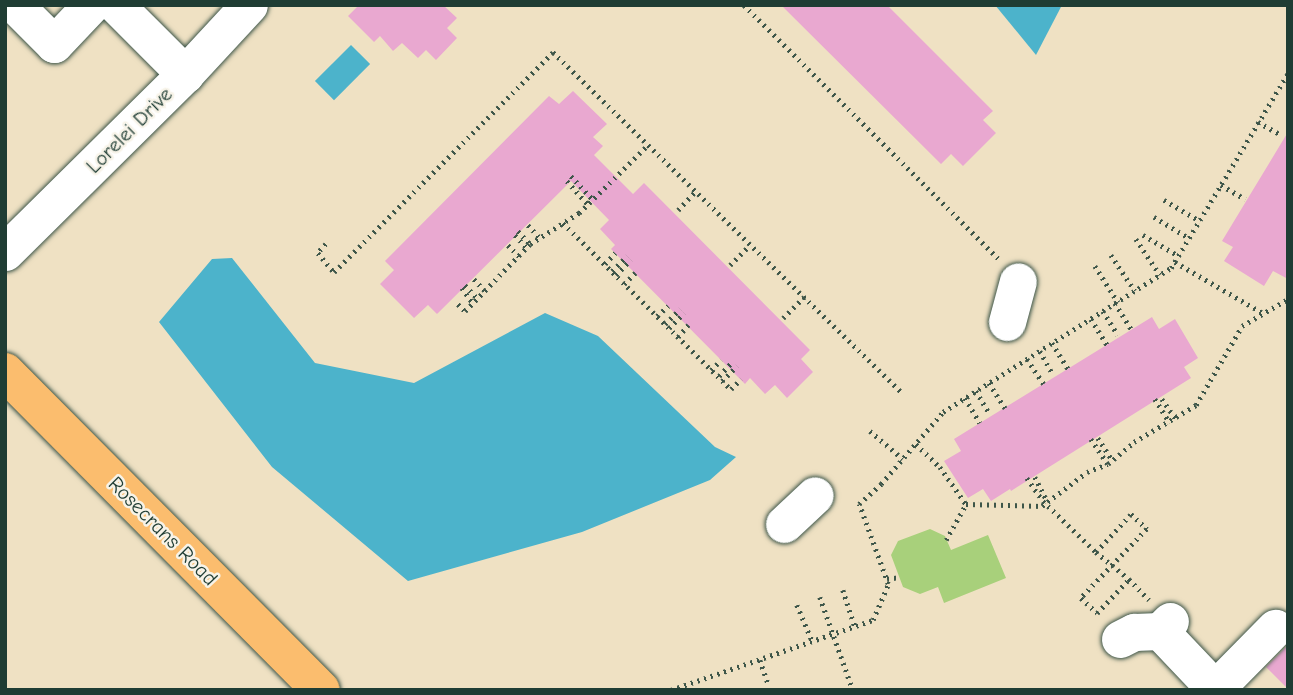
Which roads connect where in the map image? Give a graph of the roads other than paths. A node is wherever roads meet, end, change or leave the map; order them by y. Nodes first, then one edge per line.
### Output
1 (15, 5) edge
2 (91, 5) edge
3 (116, 5) edge
4 (249, 5) edge
5 (185, 75) junction
6 (5, 252) edge
7 (1018, 281) road end
8 (1007, 322) dead end
9 (5, 372) edge
10 (815, 495) dead end
11 (785, 524) dead end
12 (1275, 628) dead end
13 (1120, 639) dead end
14 (1215, 689) edge
15 (321, 690) edge

1 - 2 street
3 - 5 street
4 - 5 street, Lorelei Drive
5 - 6 street, Lorelei Drive
7 - 8 street
9 - 15 main road, Rosecrans Road
10 - 11 street
12 - 14 street
13 - 14 street

